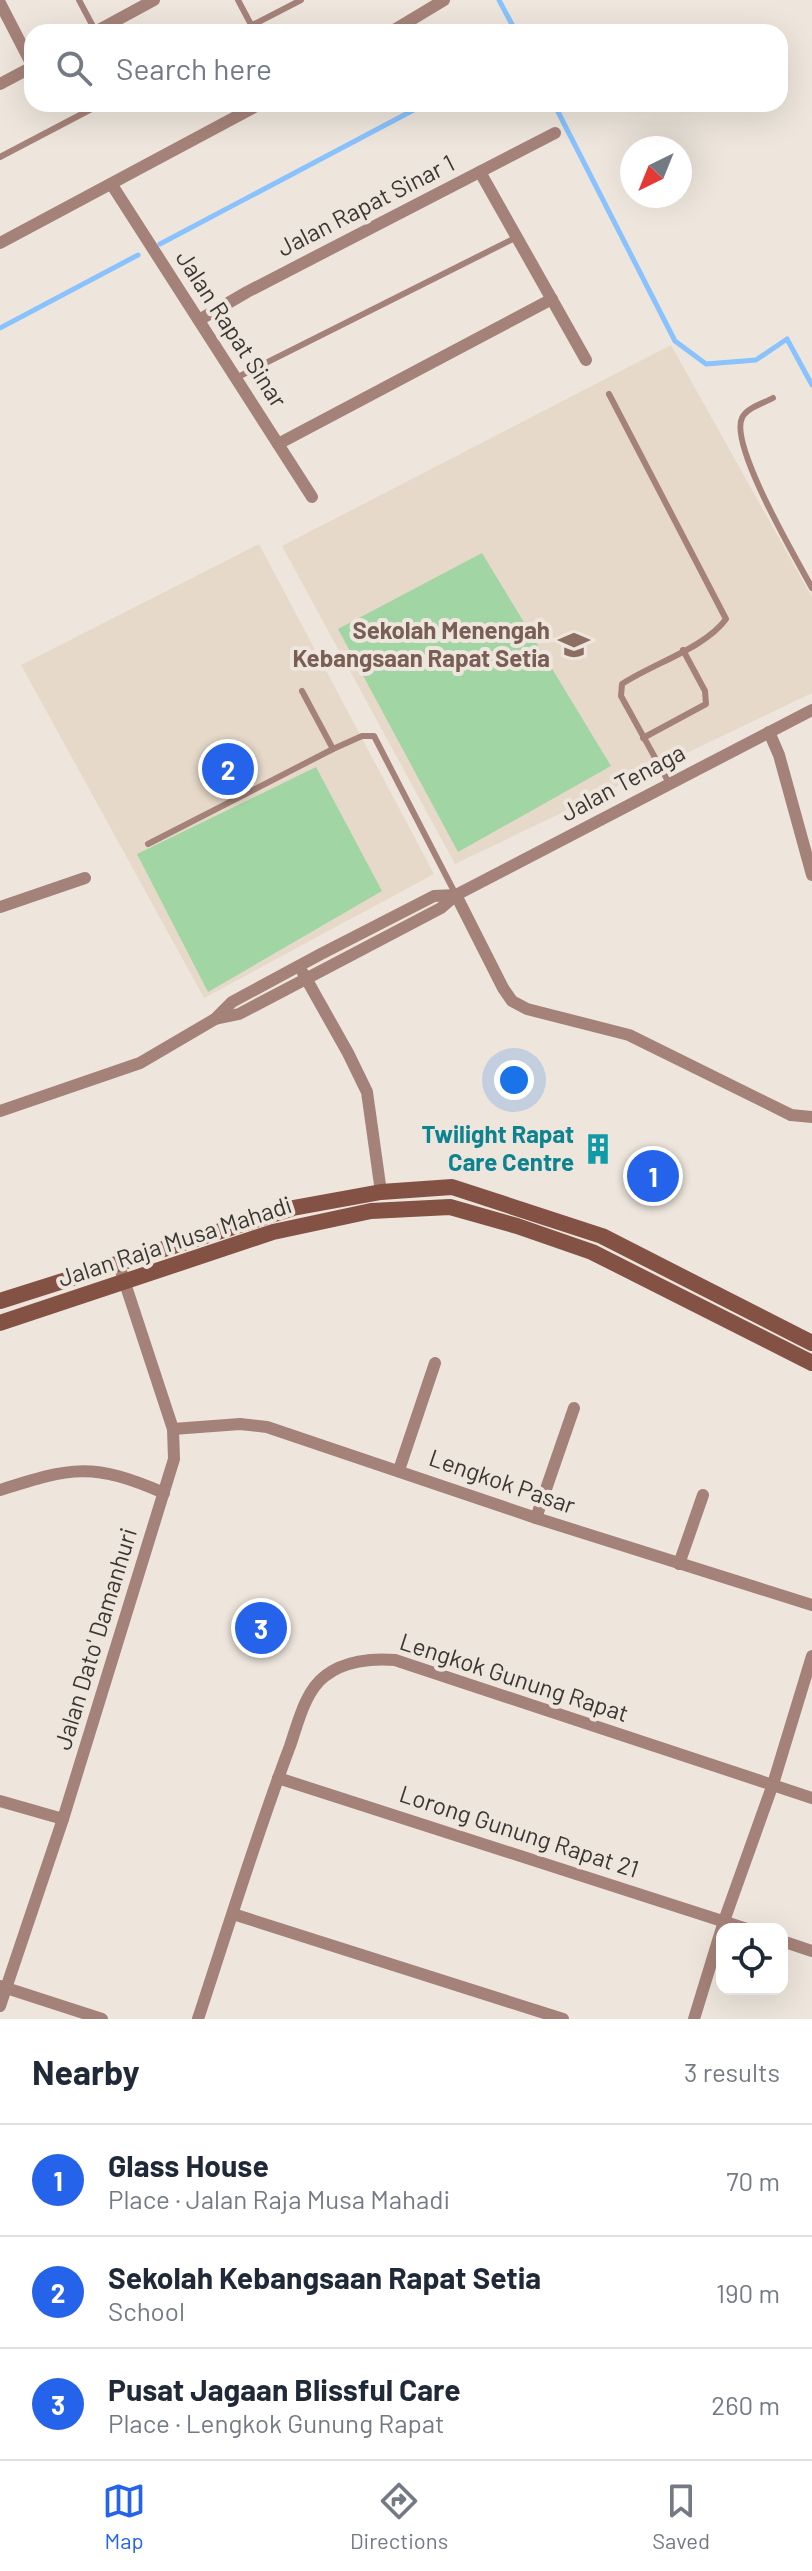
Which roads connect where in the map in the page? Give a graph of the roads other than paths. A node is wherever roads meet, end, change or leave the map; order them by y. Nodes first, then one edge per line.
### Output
1 (79, 0) edge
2 (154, 0) edge
3 (238, 0) edge
4 (301, 0) edge
5 (444, 0) edge
6 (0, 3) edge
7 (92, 24) edge
8 (110, 24) edge
9 (250, 24) edge
10 (261, 24) edge
11 (405, 24) edge
12 (24, 50) edge
13 (24, 70) edge
14 (0, 84) edge
15 (86, 112) edge
16 (245, 112) edge
17 (555, 133) dead end
18 (0, 157) edge
19 (480, 172) junction
20 (112, 185) junction
21 (517, 237) junction
22 (0, 243) edge
23 (552, 299) junction
24 (199, 320) junction
25 (586, 360) dead end
26 (236, 378) junction
27 (609, 394) dead end
28 (773, 398) dead end
29 (278, 444) junction
30 (312, 497) dead end
31 (812, 588) edge
32 (683, 650) junction
33 (302, 691) dead end
34 (812, 710) edge
35 (769, 732) junction
36 (643, 738) junction
37 (333, 749) junction
38 (669, 783) junction
39 (148, 844) dead end
40 (812, 875) edge
41 (85, 878) dead end
42 (456, 895) junction
43 (0, 907) edge
44 (383, 921) junction
45 (389, 935) junction
46 (352, 938) junction
47 (359, 952) junction
48 (300, 966) junction
49 (307, 979) junction
50 (263, 985) junction
51 (270, 998) junction
52 (215, 1019) junction
53 (0, 1111) edge
54 (812, 1117) edge
55 (381, 1192) junction
56 (118, 1262) junction
57 (126, 1282) junction
58 (0, 1301) edge
59 (0, 1323) edge
60 (812, 1343) edge
61 (435, 1363) dead end
62 (812, 1363) edge
63 (574, 1408) dead end
64 (173, 1429) junction
65 (399, 1470) junction
66 (0, 1490) edge
67 (164, 1493) junction
68 (703, 1495) dead end
69 (536, 1518) junction
70 (679, 1564) junction
71 (812, 1605) edge
72 (812, 1656) edge
73 (278, 1778) junction
74 (773, 1784) junction
75 (812, 1798) edge
76 (0, 1801) edge
77 (63, 1819) junction
78 (233, 1914) junction
79 (724, 1921) junction
80 (730, 1923) edge
81 (788, 1943) edge
82 (812, 1951) edge
83 (3, 1987) edge
84 (0, 2006) edge
85 (102, 2019) edge
86 (198, 2019) edge
87 (563, 2019) edge
88 (694, 2019) edge

1 - 7 lane
2 - 8 street
3 - 9 lane
4 - 10 lane
5 - 11 street
6 - 12 street
13 - 14 street
15 - 18 lane
16 - 20 street
17 - 19 street, Jalan Rapat Sinar 1
19 - 21 street
19 - 24 street, Jalan Rapat Sinar 1
20 - 22 street
20 - 24 street, Jalan Rapat Sinar
21 - 23 street
21 - 26 lane
23 - 25 street
23 - 29 street
24 - 26 street, Jalan Rapat Sinar
26 - 29 street, Jalan Rapat Sinar
27 - 32 lane
28 - 31 lane
29 - 30 street, Jalan Rapat Sinar
32 - 36 lane
32 - 36 lane
33 - 37 lane
34 - 35 street, Jalan Tenaga
35 - 38 street, Jalan Tenaga
35 - 40 street
36 - 38 lane
37 - 39 lane
37 - 42 lane
38 - 42 street, Jalan Tenaga
41 - 43 street
42 - 44 street, Jalan Tenaga
42 - 45 street, Jalan Tenaga
42 - 54 street
44 - 45 street
44 - 46 street, Jalan Tenaga
45 - 47 street, Jalan Tenaga
46 - 47 street
46 - 48 street, Jalan Tenaga
47 - 49 street, Jalan Tenaga
48 - 49 street
48 - 50 street, Jalan Tenaga
49 - 51 street, Jalan Tenaga
49 - 55 street
50 - 51 street
50 - 52 street, Jalan Tenaga
51 - 52 street, Jalan Tenaga
52 - 53 street, Jalan Tenaga
55 - 56 main road, Jalan Raja Musa Mahadi
55 - 60 main road, Jalan Raja Musa Mahadi
56 - 57 street, Jalan Dato' Damanhuri
56 - 58 main road, Jalan Raja Musa Mahadi
57 - 59 main road, Jalan Raja Musa Mahadi
57 - 62 main road, Jalan Raja Musa Mahadi
57 - 64 street, Jalan Dato' Damanhuri
61 - 65 street
63 - 69 street
64 - 65 street, Lengkok Pasar
64 - 67 street, Jalan Dato' Damanhuri
65 - 69 street, Lengkok Pasar
66 - 67 street
67 - 77 street, Jalan Dato' Damanhuri
68 - 70 street
69 - 70 street, Lengkok Pasar
70 - 71 street, Lengkok Pasar
72 - 74 street
73 - 74 street, Lengkok Gunung Rapat
73 - 78 street, Lengkok Gunung Rapat
73 - 79 street, Lorong Gunung Rapat 21
74 - 75 street, Lengkok Gunung Rapat
74 - 79 street
76 - 77 street
77 - 83 street, Jalan Dato' Damanhuri
78 - 86 street, Lengkok Gunung Rapat
78 - 87 street
79 - 80 street, Lorong Gunung Rapat 21
79 - 88 street
81 - 82 street
83 - 84 street, Jalan Dato' Damanhuri
83 - 85 street

